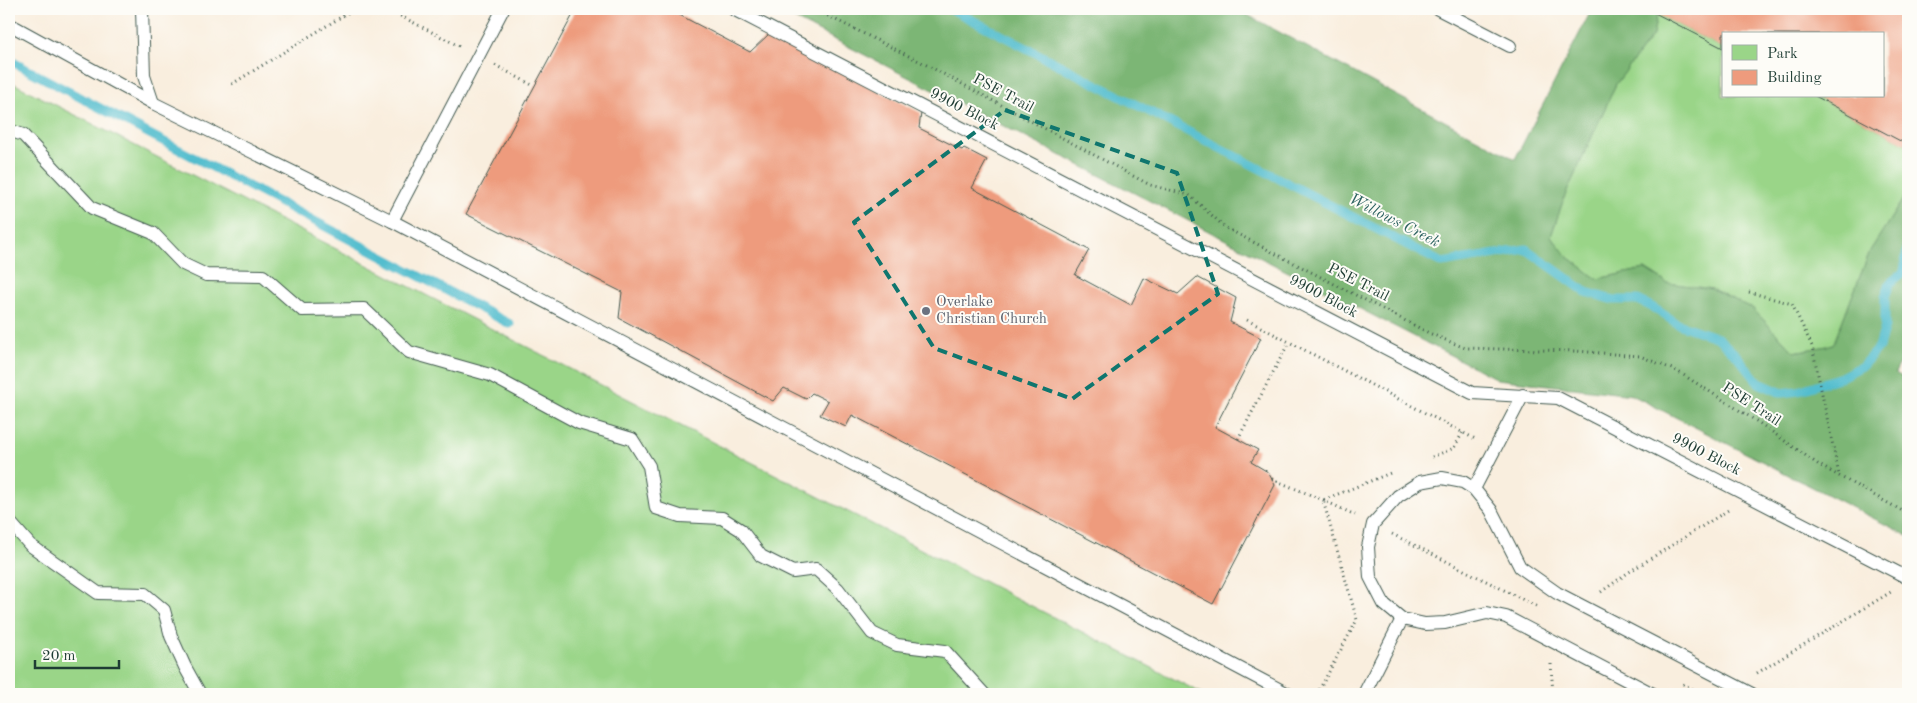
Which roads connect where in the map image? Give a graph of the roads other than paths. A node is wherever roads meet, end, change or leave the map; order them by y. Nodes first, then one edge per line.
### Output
1 (142, 9) edge
2 (503, 9) edge
3 (733, 9) edge
4 (1438, 9) edge
5 (9, 24) edge
6 (1510, 46) dead end
7 (153, 103) junction
8 (9, 130) edge
9 (392, 222) junction
10 (1523, 395) junction
11 (1474, 489) junction
12 (9, 521) edge
13 (1908, 578) edge
14 (1402, 619) junction
15 (200, 694) edge
16 (984, 694) edge
17 (1288, 694) edge
18 (1364, 694) edge
19 (1653, 694) edge
20 (1752, 694) edge

1 - 7 lane
2 - 9 lane
3 - 10 lane, 9900 Block
4 - 6 lane
5 - 7 lane
7 - 9 lane
8 - 16 lane
9 - 17 lane
10 - 11 lane
10 - 13 lane, 9900 Block
11 - 14 lane
11 - 20 lane
12 - 15 lane
14 - 18 lane
14 - 19 lane

